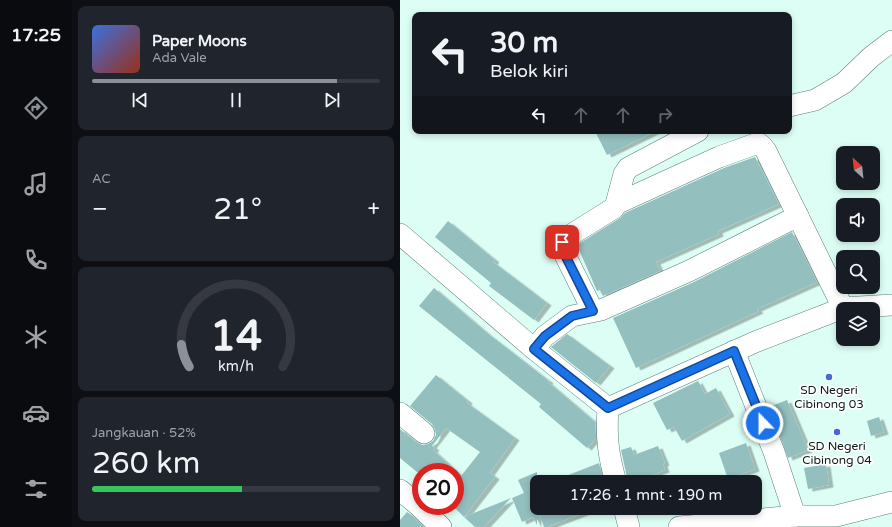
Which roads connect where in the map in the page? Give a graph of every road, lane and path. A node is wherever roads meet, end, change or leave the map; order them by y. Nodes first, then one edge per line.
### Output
1 (892, 41) edge
2 (792, 105) edge
3 (692, 134) edge
4 (616, 204) junction
5 (798, 216) junction
6 (400, 234) edge
7 (840, 302) edge
8 (892, 305) edge
9 (880, 306) edge
10 (593, 311) junction
11 (836, 311) edge
12 (534, 349) junction
13 (734, 351) junction
14 (608, 408) junction
15 (400, 413) edge
16 (424, 433) dead end
17 (614, 475) edge
18 (400, 490) edge
19 (892, 502) edge
20 (626, 515) edge
21 (795, 516) junction
22 (836, 522) edge
23 (734, 524) edge
24 (441, 527) edge
25 (629, 527) edge
26 (679, 527) edge

1 - 2 street
3 - 4 street
4 - 5 street
4 - 10 street
5 - 7 street
5 - 10 street
6 - 12 street
8 - 9 street
10 - 12 street
11 - 13 street
12 - 14 street
13 - 14 street
13 - 21 street
14 - 17 street
15 - 16 street
18 - 24 street
19 - 22 street
20 - 25 street
21 - 22 street
21 - 23 street
23 - 26 street

